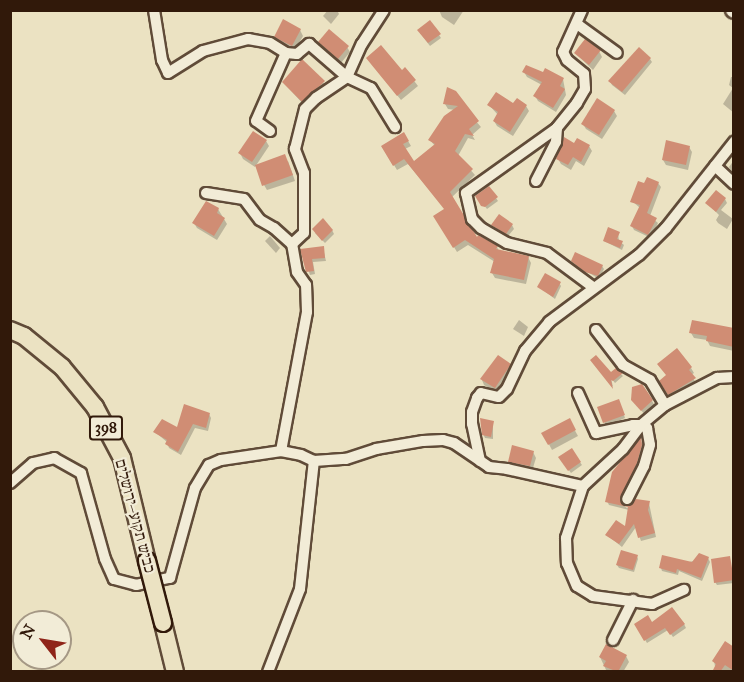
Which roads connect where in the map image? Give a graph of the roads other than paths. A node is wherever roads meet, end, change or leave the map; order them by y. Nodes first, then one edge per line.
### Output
1 (154, 10) edge
2 (384, 10) edge
3 (582, 10) edge
4 (577, 24) junction
5 (286, 53) junction
6 (617, 53) dead end
7 (347, 77) junction
8 (395, 127) dead end
9 (557, 128) junction
10 (270, 131) dead end
11 (734, 142) edge
12 (715, 166) junction
13 (536, 181) dead end
14 (734, 184) edge
15 (206, 193) dead end
16 (292, 244) junction
17 (593, 287) junction
18 (10, 330) edge
19 (596, 330) dead end
20 (734, 377) edge
21 (578, 393) dead end
22 (665, 405) junction
23 (641, 425) junction
24 (281, 451) junction
25 (480, 461) junction
26 (314, 462) junction
27 (10, 483) edge
28 (582, 486) junction
29 (627, 499) dead end
30 (684, 590) dead end
31 (633, 600) junction
32 (613, 640) dead end
33 (175, 672) edge
34 (268, 672) edge

1 - 5 street
2 - 7 street
3 - 4 street
4 - 6 street
4 - 9 street
5 - 7 street
5 - 10 street
7 - 8 street
7 - 16 street
9 - 13 street
9 - 17 street
11 - 12 street
12 - 14 street
12 - 17 street
15 - 16 street
16 - 24 street
17 - 25 street
18 - 33 main road, כביש תקוע–ירושלים / 398, bridge
19 - 22 street
20 - 22 street
21 - 23 street
22 - 23 street
23 - 28 street
23 - 29 street
24 - 26 street
24 - 27 street
25 - 26 street
25 - 28 street
26 - 34 street
28 - 31 street
30 - 31 street
31 - 32 street

